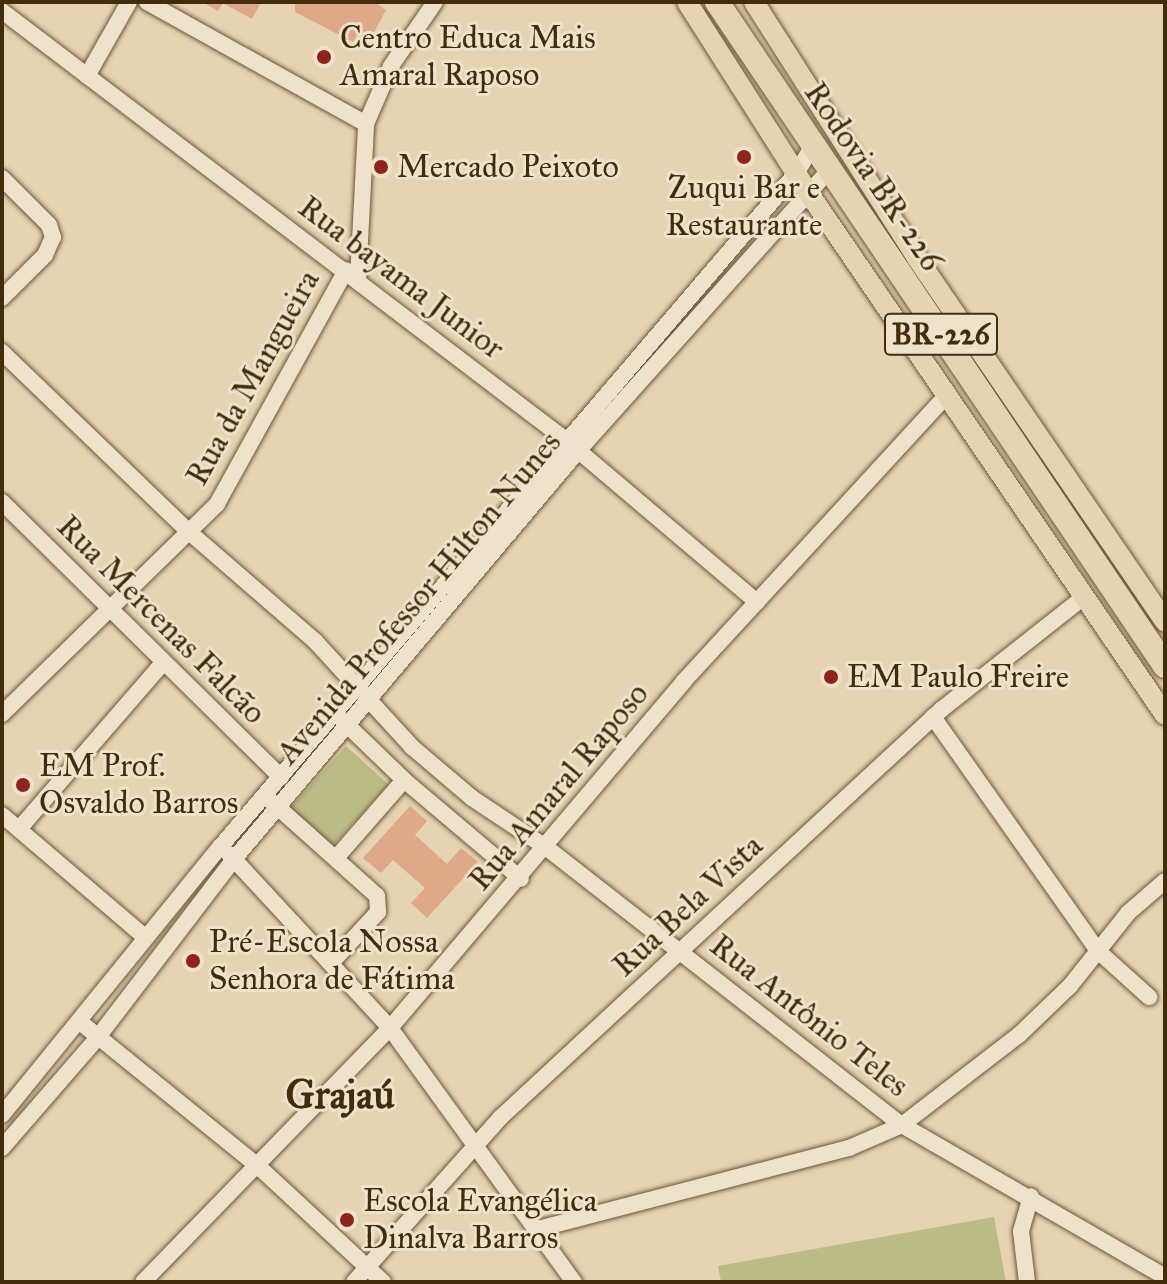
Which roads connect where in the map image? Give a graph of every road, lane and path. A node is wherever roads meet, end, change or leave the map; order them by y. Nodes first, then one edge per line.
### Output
1 (129, 2) edge
2 (147, 2) edge
3 (435, 2) edge
4 (687, 2) edge
5 (717, 2) edge
6 (754, 2) edge
7 (2, 11) edge
8 (87, 76) junction
9 (366, 124) junction
10 (813, 145) junction
11 (830, 169) junction
12 (797, 172) junction
13 (2, 178) edge
14 (808, 192) junction
15 (352, 275) junction
16 (2, 298) edge
17 (2, 352) edge
18 (948, 394) junction
19 (572, 446) junction
20 (2, 502) edge
21 (188, 531) junction
22 (1085, 596) junction
23 (757, 602) junction
24 (112, 610) junction
25 (1165, 622) edge
26 (163, 663) junction
27 (1165, 666) edge
28 (357, 689) junction
29 (368, 702) junction
30 (2, 714) edge
31 (1165, 715) edge
32 (933, 717) junction
33 (342, 720) junction
34 (281, 777) junction
35 (404, 780) junction
36 (264, 796) junction
37 (472, 798) junction
38 (279, 807) junction
39 (2, 815) edge
40 (451, 821) junction
41 (19, 829) junction
42 (221, 846) junction
43 (547, 848) junction
44 (336, 858) junction
45 (234, 859) junction
46 (521, 879) junction
47 (1165, 881) edge
48 (145, 937) junction
49 (682, 951) junction
50 (1098, 951) junction
51 (331, 963) junction
52 (1149, 997) dead end
53 (80, 1022) junction
54 (390, 1028) junction
55 (98, 1037) junction
56 (2, 1115) edge
57 (902, 1125) junction
58 (2, 1148) edge
59 (476, 1148) junction
60 (259, 1167) junction
61 (1031, 1196) junction
62 (538, 1229) junction
63 (366, 1268) junction
64 (1165, 1277) edge
65 (143, 1282) edge
66 (354, 1282) edge
67 (383, 1282) edge
68 (574, 1282) edge
69 (1027, 1282) edge

1 - 8 street
2 - 9 street
3 - 9 street, Rua da Mangueira
4 - 12 main road
5 - 10 highway, Rodovia BR-226 / BR-226
6 - 25 main road
7 - 8 street, Rua bayama Junior
8 - 15 street, Rua bayama Junior
9 - 15 street, Rua da Mangueira
10 - 11 highway, Rodovia BR-226 / BR-226
10 - 12 street, Avenida Professor Hilton Nunes
11 - 14 street, Avenida Professor Hilton Nunes
11 - 27 highway, Rodovia BR-226 / BR-226
12 - 14 main road
12 - 19 street, Avenida Professor Hilton Nunes
13 - 16 street
14 - 18 main road
14 - 19 street, Avenida Professor Hilton Nunes
15 - 19 street, Rua bayama Junior
15 - 21 street, Rua da Mangueira
17 - 21 street
18 - 22 main road
18 - 23 street, Rua Amaral Raposo
19 - 23 street, Rua bayama Junior
19 - 28 street, Avenida Professor Hilton Nunes
19 - 29 street, Avenida Professor Hilton Nunes
20 - 24 street, Rua Mercenas Falcão
21 - 24 street, Rua da Mangueira
21 - 28 street
22 - 31 main road
22 - 32 street, Rua Bela Vista
23 - 43 street, Rua Amaral Raposo
24 - 26 street, Rua Mercenas Falcão
24 - 30 street, Rua da Mangueira
26 - 34 street, Rua Mercenas Falcão
26 - 41 street
28 - 29 street, Rua Antônio Teles
28 - 33 street, Avenida Professor Hilton Nunes
29 - 33 street, Avenida Professor Hilton Nunes
29 - 37 street, Rua Antônio Teles
32 - 49 street, Rua Bela Vista
32 - 50 street
33 - 34 street, Avenida Professor Hilton Nunes
33 - 35 street
33 - 38 street, Avenida Professor Hilton Nunes
34 - 36 street, Avenida Professor Hilton Nunes
35 - 40 street
35 - 44 street
36 - 38 street
36 - 42 street, Avenida Professor Hilton Nunes
37 - 40 street
37 - 43 street, Rua Antônio Teles
38 - 44 street
38 - 45 street, Avenida Professor Hilton Nunes
39 - 41 street
40 - 46 street
41 - 48 street
42 - 45 street
42 - 48 street, Avenida Professor Hilton Nunes
43 - 46 street, Rua Amaral Raposo
43 - 49 street, Rua Antônio Teles
44 - 51 street
45 - 51 street
45 - 55 street, Avenida Professor Hilton Nunes
46 - 54 street, Rua Amaral Raposo
47 - 50 street
48 - 53 street, Avenida Professor Hilton Nunes
49 - 57 street, Rua Antônio Teles
49 - 59 street, Rua Bela Vista
50 - 52 street
50 - 57 street
51 - 54 street
53 - 55 street
53 - 56 street, Avenida Professor Hilton Nunes
54 - 59 street
54 - 60 street, Rua Amaral Raposo
55 - 58 street, Avenida Professor Hilton Nunes
55 - 60 street
57 - 61 street, Rua Antônio Teles
57 - 62 street
59 - 62 street
59 - 63 street, Rua Bela Vista
60 - 63 street
60 - 65 street, Rua Amaral Raposo
61 - 64 street, Rua Antônio Teles
61 - 69 street
62 - 68 street
63 - 66 street, Rua Bela Vista
63 - 67 street

